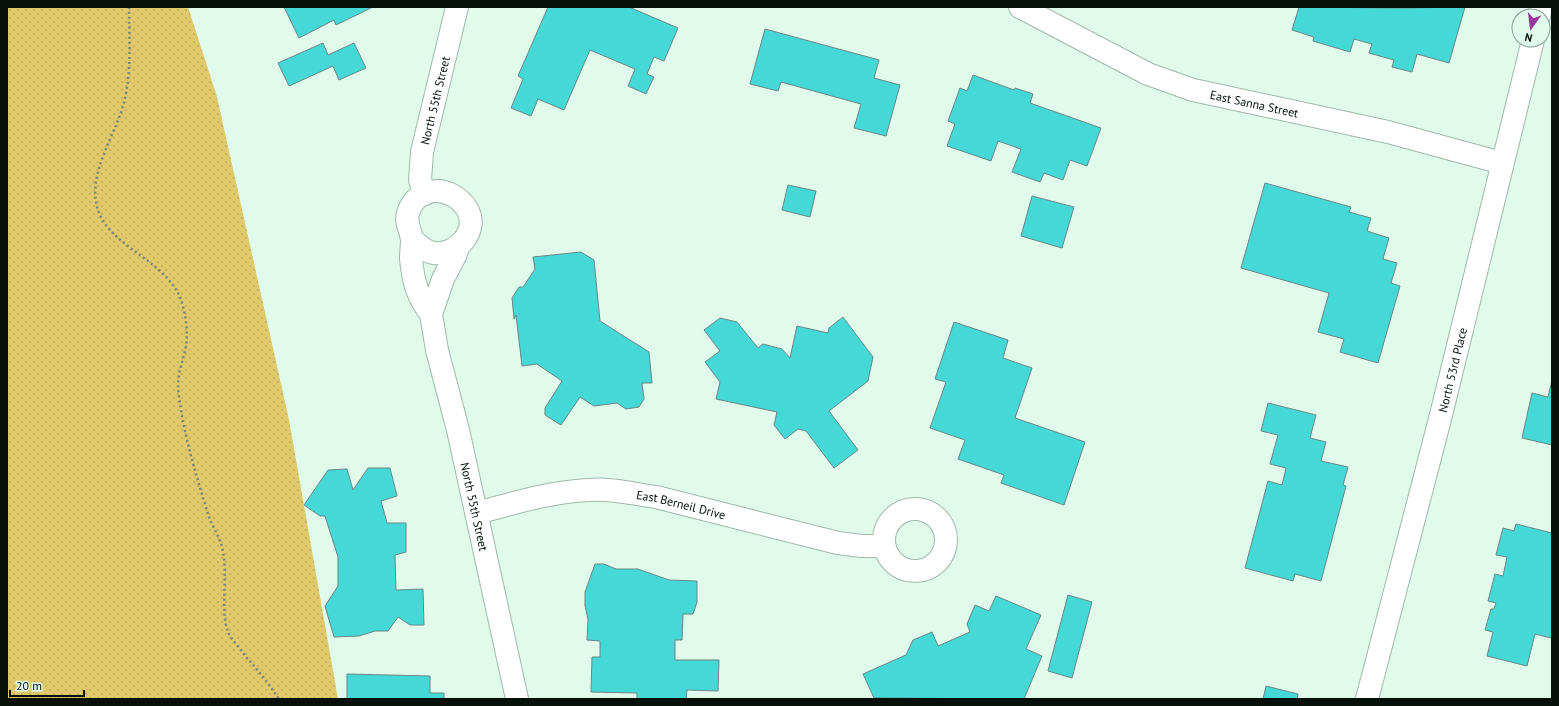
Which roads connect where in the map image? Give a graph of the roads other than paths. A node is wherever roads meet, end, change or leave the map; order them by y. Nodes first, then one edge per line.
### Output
1 (456, 7) edge
2 (1020, 7) edge
3 (1531, 48) edge
4 (1502, 162) junction
5 (425, 194) junction
6 (412, 239) junction
7 (458, 247) junction
8 (431, 314) junction
9 (477, 513) junction
10 (884, 546) dead end
11 (517, 699) edge
12 (1367, 699) edge

1 - 5 street, North 55th Street
2 - 4 street, East Sanna Street
3 - 4 street, North 53rd Place
4 - 12 street, North 53rd Place
5 - 6 street, North 55th Street
5 - 7 street, North 55th Street
6 - 7 street
6 - 8 street, North 55th Street
7 - 8 street, North 55th Street
8 - 9 street, North 55th Street
9 - 10 street, East Berneil Drive
9 - 11 street, North 55th Street

